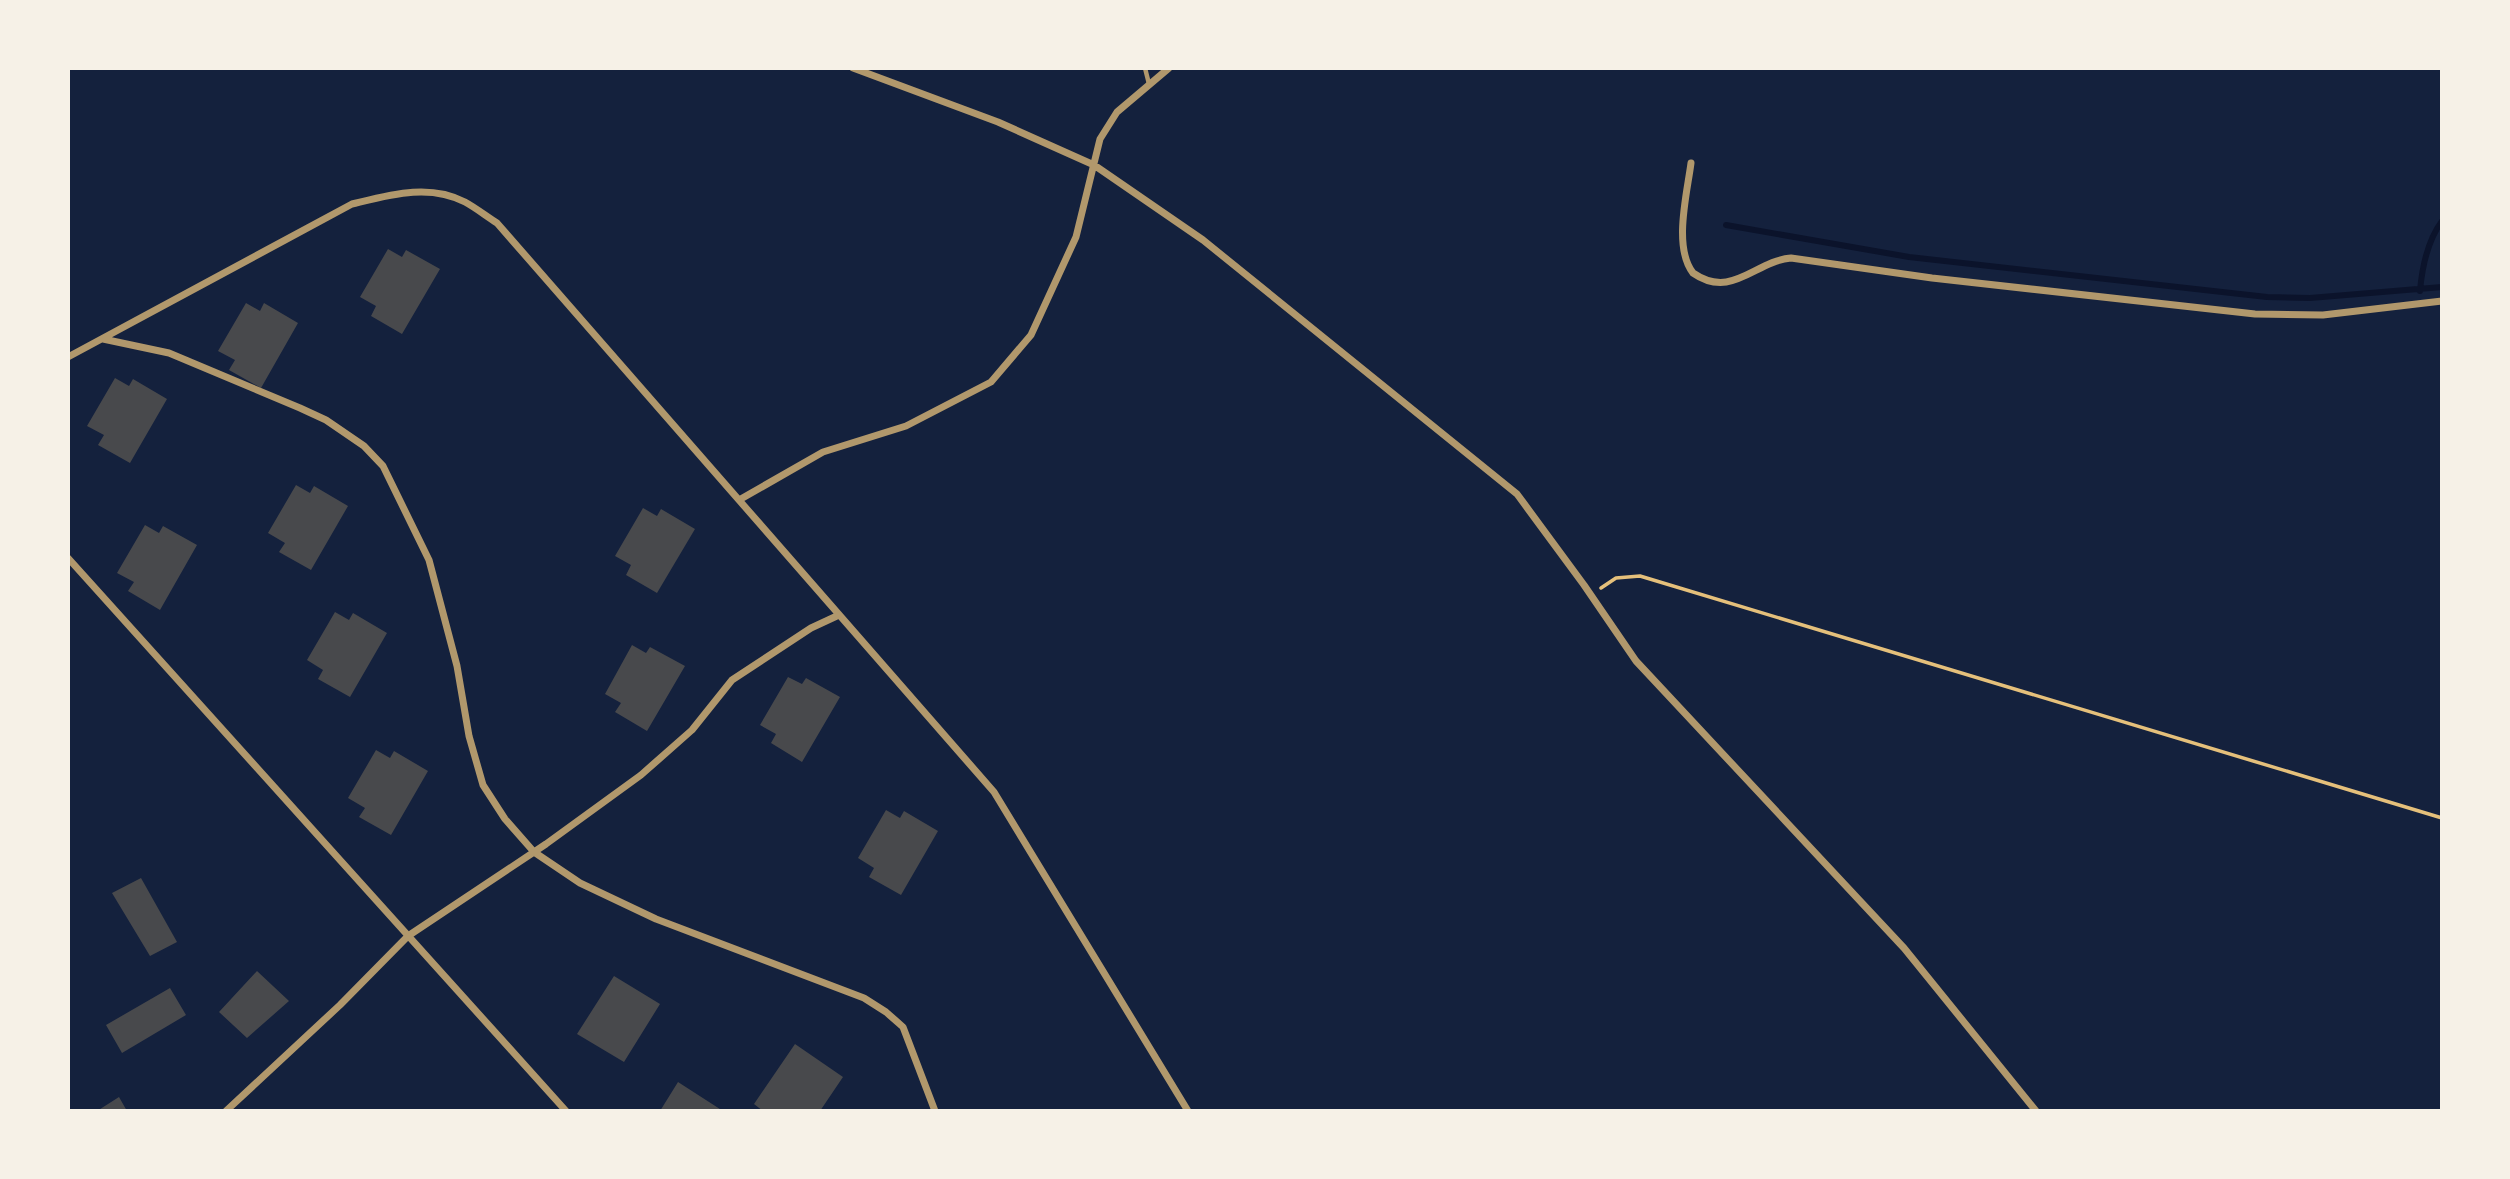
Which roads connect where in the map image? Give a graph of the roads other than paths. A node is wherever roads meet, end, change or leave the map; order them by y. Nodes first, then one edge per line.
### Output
1 (853, 68) edge
2 (1145, 68) edge
3 (1169, 68) edge
4 (1149, 84) junction
5 (1691, 163) dead end
6 (1094, 165) junction
7 (2442, 301) edge
8 (102, 339) junction
9 (68, 357) edge
10 (739, 500) junction
11 (68, 558) edge
12 (839, 615) junction
13 (534, 852) junction
14 (408, 936) junction
15 (226, 1111) edge
16 (566, 1111) edge
17 (935, 1111) edge
18 (1188, 1111) edge
19 (2036, 1111) edge

1 - 6 street
2 - 4 lane
3 - 4 street
4 - 6 street
5 - 7 street
6 - 10 street
6 - 19 street
8 - 9 street
8 - 10 street
8 - 13 street
10 - 12 street
11 - 14 street
12 - 13 street
12 - 18 street
13 - 14 street
13 - 17 street
14 - 15 street
14 - 16 street

